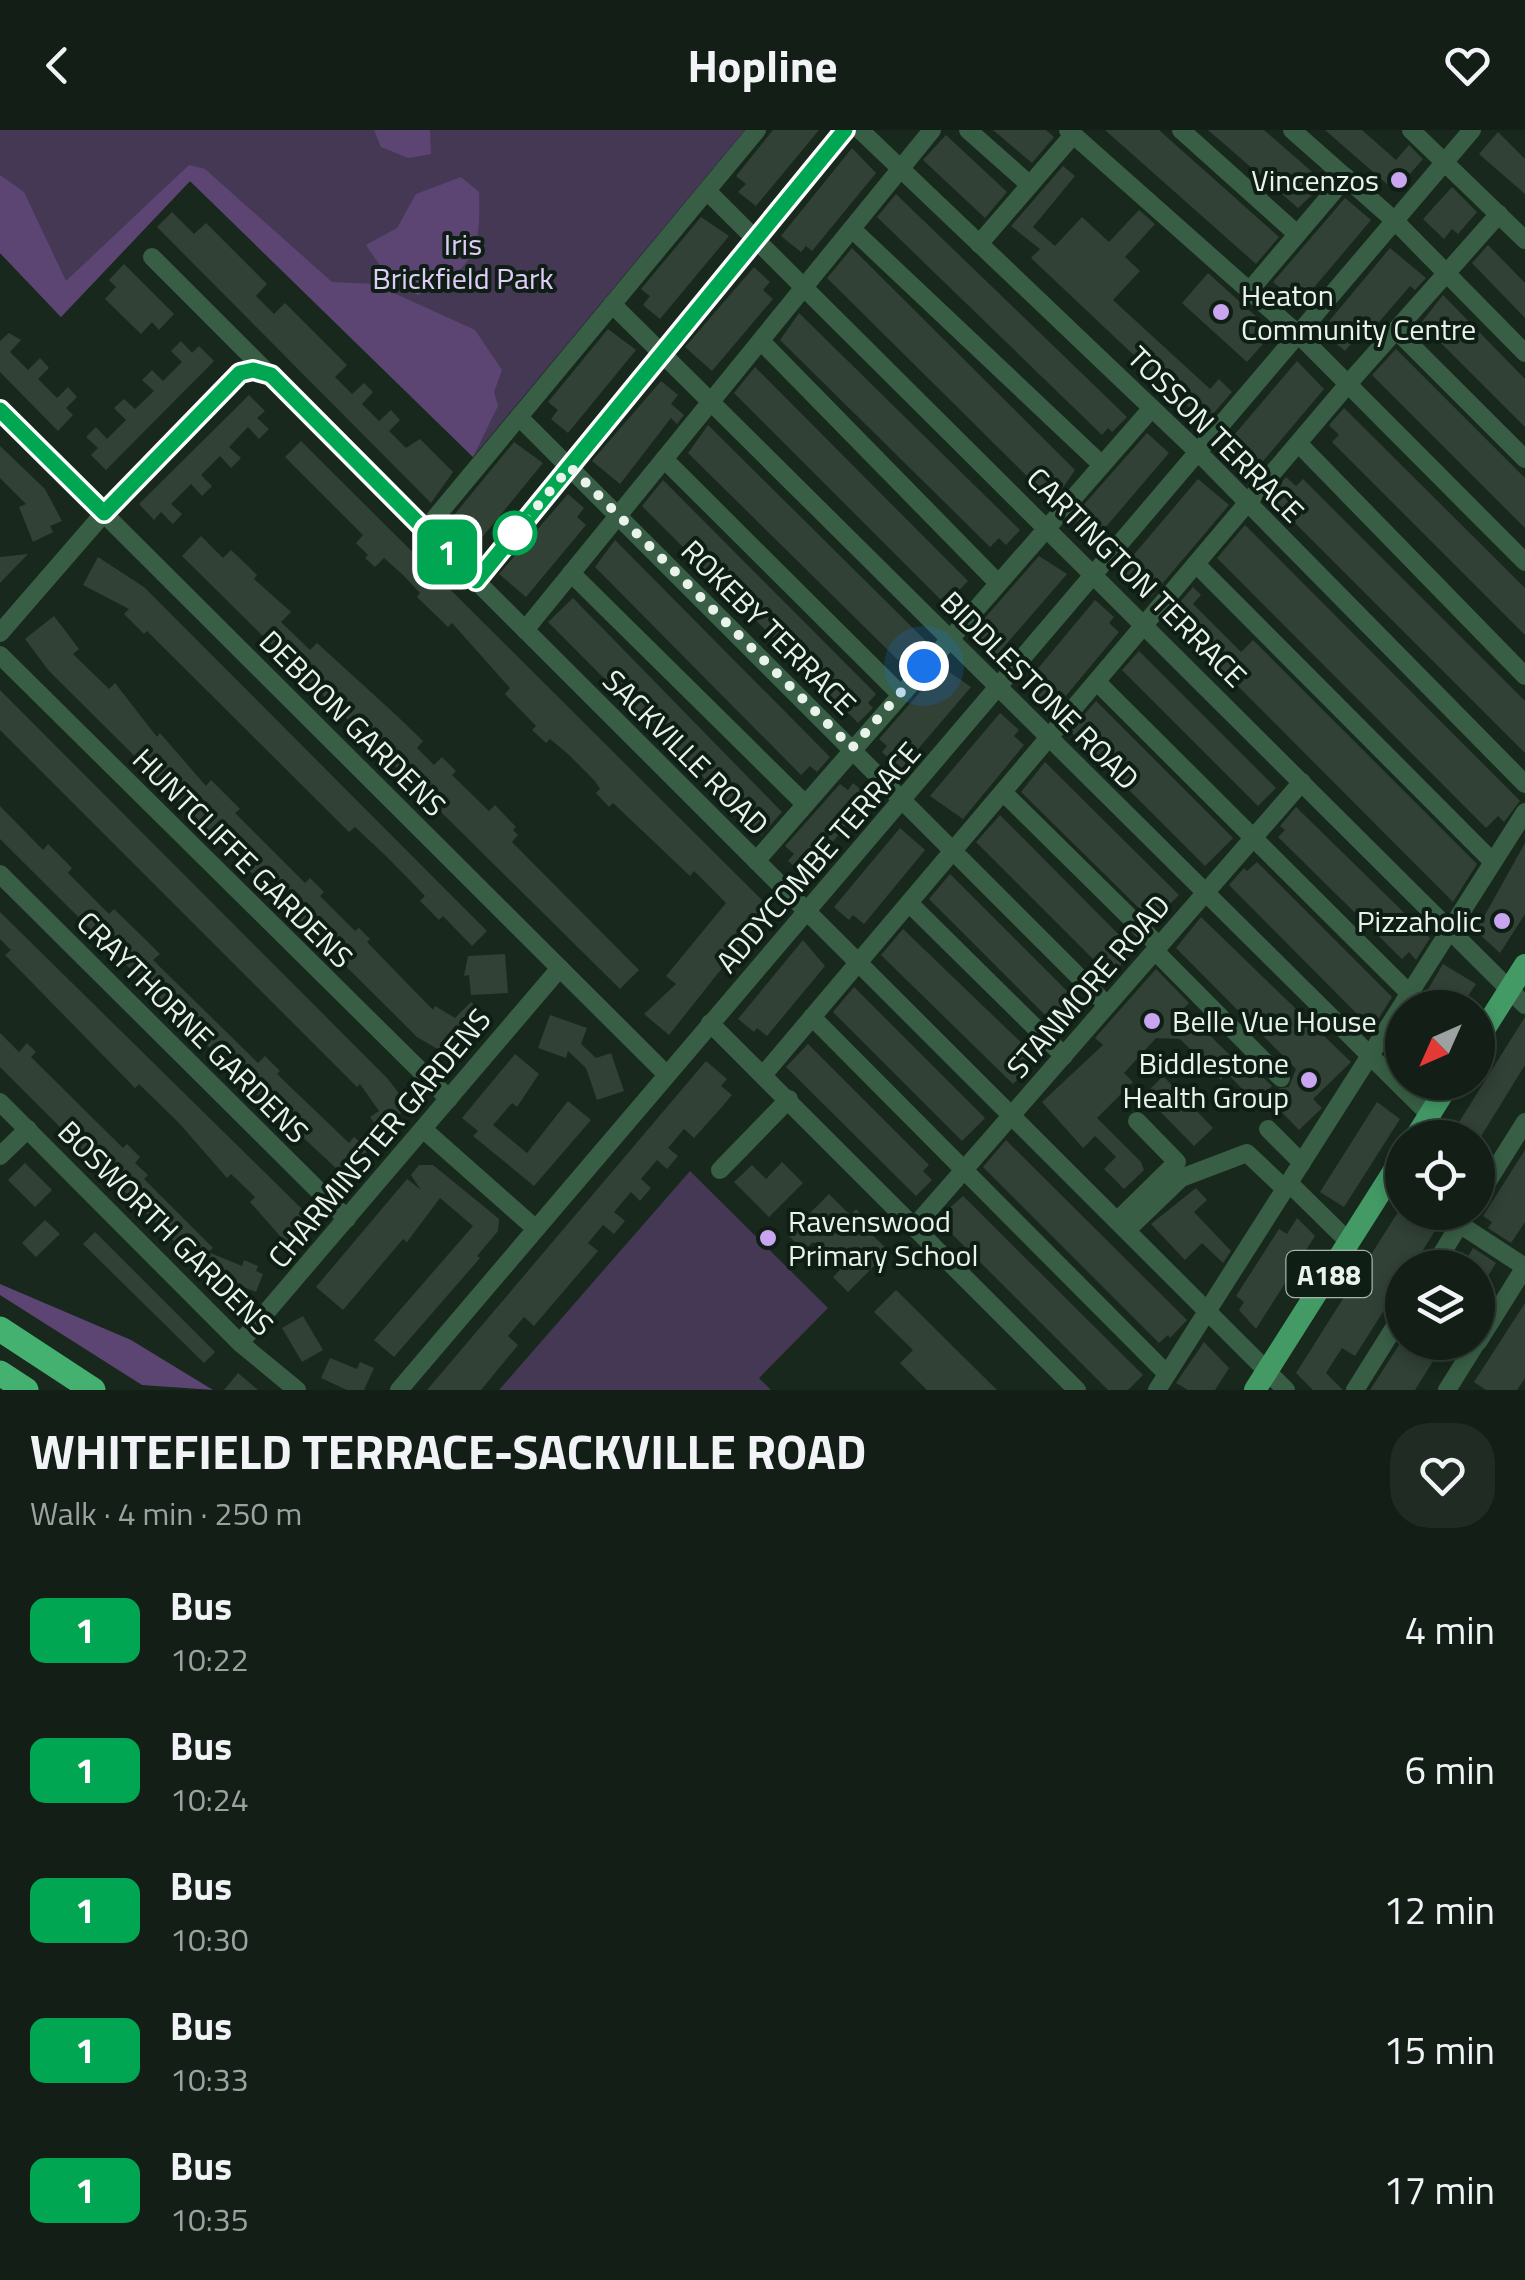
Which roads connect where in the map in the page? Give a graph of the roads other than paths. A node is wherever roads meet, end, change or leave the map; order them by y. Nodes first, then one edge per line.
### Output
1 (757, 130) edge
2 (846, 130) edge
3 (860, 130) edge
4 (932, 130) edge
5 (968, 130) edge
6 (1181, 130) edge
7 (1292, 130) edge
8 (1411, 130) edge
9 (1472, 130) edge
10 (1070, 132) edge
11 (1447, 161) junction
12 (901, 168) junction
13 (1346, 177) junction
14 (1030, 185) junction
15 (707, 191) junction
16 (1499, 214) junction
17 (1395, 221) junction
18 (852, 228) junction
19 (1297, 234) junction
20 (758, 237) junction
21 (1525, 240) edge
22 (980, 244) junction
23 (152, 257) dead end
24 (1446, 274) junction
25 (806, 285) junction
26 (1250, 290) junction
27 (612, 304) junction
28 (1396, 330) junction
29 (1299, 335) junction
30 (760, 340) junction
31 (1525, 353) edge
32 (662, 354) junction
33 (271, 375) junction
34 (1348, 384) junction
35 (710, 402) junction
36 (1152, 408) junction
37 (0, 410) edge
38 (518, 417) junction
39 (1299, 444) junction
40 (1199, 453) junction
41 (664, 459) junction
42 (1525, 459) edge
43 (1102, 465) junction
44 (570, 467) junction
45 (1249, 504) junction
46 (104, 513) junction
47 (618, 515) junction
48 (1047, 527) junction
49 (425, 530) junction
50 (1525, 562) edge
51 (1196, 565) junction
52 (571, 573) junction
53 (1096, 575) junction
54 (476, 581) junction
55 (998, 583) junction
56 (1146, 625) junction
57 (525, 630) junction
58 (0, 633) edge
59 (949, 638) junction
60 (0, 655) edge
61 (1525, 676) edge
62 (1097, 682) junction
63 (999, 688) junction
64 (900, 694) junction
65 (1049, 738) junction
66 (852, 748) junction
67 (1302, 782) junction
68 (1525, 784) edge
69 (1004, 792) junction
70 (903, 800) junction
71 (804, 803) junction
72 (1525, 812) edge
73 (1252, 840) junction
74 (954, 852) junction
75 (756, 861) junction
76 (1493, 862) junction
77 (0, 874) edge
78 (1205, 893) junction
79 (910, 903) junction
80 (808, 913) junction
81 (1450, 931) junction
82 (1157, 948) junction
83 (858, 963) junction
84 (1525, 964) edge
85 (560, 968) junction
86 (1406, 990) edge
87 (1413, 990) edge
88 (1517, 998) edge
89 (1107, 1005) junction
90 (812, 1017) junction
91 (1495, 1022) edge
92 (710, 1023) junction
93 (1385, 1033) edge
94 (1064, 1056) junction
95 (1369, 1058) junction
96 (764, 1074) junction
97 (668, 1075) junction
98 (1281, 1078) dead end
99 (448, 1099) junction
100 (789, 1099) junction
101 (1439, 1100) edge
102 (0, 1102) edge
103 (1012, 1115) junction
104 (1430, 1115) junction
105 (1427, 1120) edge
106 (1137, 1121) dead end
107 (1525, 1122) edge
108 (423, 1129) junction
109 (28, 1130) junction
110 (1268, 1130) dead end
111 (0, 1156) edge
112 (1302, 1164) junction
113 (965, 1169) junction
114 (720, 1170) dead end
115 (1495, 1170) edge
116 (1288, 1186) junction
117 (1385, 1197) edge
118 (347, 1218) junction
119 (915, 1226) junction
120 (1122, 1226) junction
121 (536, 1229) junction
122 (1479, 1230) edge
123 (1349, 1242) junction
124 (1525, 1267) edge
125 (1207, 1311) junction
126 (1495, 1314) edge
127 (0, 1329) edge
128 (1385, 1342) edge
129 (240, 1343) junction
130 (1466, 1360) edge
131 (0, 1373) edge
132 (1167, 1374) junction
133 (1261, 1380) edge
134 (26, 1390) edge
135 (93, 1390) edge
136 (297, 1390) edge
137 (399, 1390) edge
138 (1077, 1390) edge
139 (1157, 1390) edge
140 (1286, 1390) edge
141 (1355, 1390) edge
142 (1447, 1390) edge

1 - 15 street
2 - 20 street
3 - 12 street, TOSSON TERRACE
4 - 12 street
5 - 14 street
6 - 19 street
7 - 13 street
8 - 11 street
9 - 11 street, ADDYCOMBE TERRACE
10 - 14 street
10 - 26 street
11 - 16 street
11 - 17 street, ADDYCOMBE TERRACE
12 - 18 street
12 - 22 street, TOSSON TERRACE
13 - 17 street
13 - 19 street
14 - 22 street
15 - 20 street, CARTINGTON TERRACE
15 - 27 street
16 - 21 street
16 - 24 street
17 - 24 street
17 - 29 street, ADDYCOMBE TERRACE
18 - 25 street
18 - 43 street
19 - 26 street
20 - 25 street, CARTINGTON TERRACE
20 - 32 street
22 - 36 street, TOSSON TERRACE
23 - 33 street, SACKVILLE ROAD
24 - 28 street
24 - 31 street
25 - 30 street
25 - 48 street, CARTINGTON TERRACE
26 - 29 street
27 - 32 street, BIDDLESTONE ROAD
27 - 38 street
28 - 34 street
28 - 42 street
29 - 34 street
29 - 40 street, ADDYCOMBE TERRACE
30 - 35 street
30 - 55 street
32 - 35 street, BIDDLESTONE ROAD
32 - 44 street
33 - 46 street
33 - 49 street, SACKVILLE ROAD
34 - 39 street
34 - 50 street
35 - 41 street
35 - 59 street, BIDDLESTONE ROAD
36 - 40 street, TOSSON TERRACE
36 - 43 street
37 - 46 street, DEBDON GARDENS
38 - 44 street, ROKEBY TERRACE
38 - 49 street
39 - 45 street
39 - 61 street
40 - 45 street, TOSSON TERRACE
40 - 53 street, ADDYCOMBE TERRACE
41 - 47 street
41 - 64 street
43 - 48 street
44 - 47 street, ROKEBY TERRACE
44 - 54 street
45 - 51 street
45 - 68 street, TOSSON TERRACE
46 - 58 street
46 - 85 street, DEBDON GARDENS
47 - 52 street
47 - 66 street, ROKEBY TERRACE
48 - 53 street, CARTINGTON TERRACE
48 - 55 street
49 - 54 street, SACKVILLE ROAD
51 - 56 street
51 - 76 street
52 - 57 street
52 - 71 street
53 - 56 street, CARTINGTON TERRACE
53 - 63 street, ADDYCOMBE TERRACE
54 - 57 street, SACKVILLE ROAD
55 - 59 street
56 - 62 street
56 - 67 street, CARTINGTON TERRACE
57 - 75 street, SACKVILLE ROAD
59 - 63 street, BIDDLESTONE ROAD
59 - 64 street
60 - 99 street, HUNTCLIFFE GARDENS
62 - 65 street
62 - 73 street
63 - 65 street, BIDDLESTONE ROAD
63 - 70 street, ADDYCOMBE TERRACE
64 - 66 street
65 - 69 street
65 - 78 street, BIDDLESTONE ROAD
66 - 70 street, ROKEBY TERRACE
66 - 71 street
67 - 73 street, STANMORE ROAD
67 - 81 street, CARTINGTON TERRACE
69 - 74 street
69 - 82 street
70 - 74 street, ROKEBY TERRACE
70 - 80 street, ADDYCOMBE TERRACE
71 - 75 street
72 - 76 street
73 - 78 street, STANMORE ROAD
73 - 86 street
74 - 79 street
74 - 89 street, ROKEBY TERRACE
75 - 80 street, SACKVILLE ROAD
76 - 81 street
77 - 118 street, CRAYTHORNE GARDENS
78 - 82 street, STANMORE ROAD
78 - 95 street, BIDDLESTONE ROAD
79 - 83 street
79 - 94 street
80 - 83 street, SACKVILLE ROAD
80 - 92 street, ADDYCOMBE TERRACE
81 - 87 street
81 - 88 street, CARTINGTON TERRACE
82 - 89 street, STANMORE ROAD
82 - 98 street
83 - 90 street
83 - 103 street, SACKVILLE ROAD
84 - 88 main road
85 - 97 street, DEBDON GARDENS
85 - 99 street, CHARMINSTER GARDENS
88 - 91 main road
89 - 94 street, STANMORE ROAD
90 - 96 street
90 - 113 street
92 - 96 street
92 - 97 street, ADDYCOMBE TERRACE
93 - 95 street
94 - 103 street, STANMORE ROAD
95 - 104 street, BIDDLESTONE ROAD
95 - 112 street
96 - 100 street
97 - 121 street, ADDYCOMBE TERRACE
99 - 108 street, CHARMINSTER GARDENS
100 - 114 street
100 - 119 street
101 - 104 main road
102 - 109 street, BOSWORTH GARDENS
103 - 113 street, STANMORE ROAD
103 - 120 street, SACKVILLE ROAD
104 - 105 main road
106 - 120 street
107 - 115 street
108 - 118 street, CHARMINSTER GARDENS
108 - 121 street
109 - 111 street
109 - 129 street, BOSWORTH GARDENS
110 - 112 street
112 - 116 street
113 - 119 street, STANMORE ROAD
113 - 132 street
116 - 120 street
116 - 123 street
116 - 125 street
117 - 123 main road, A188
118 - 129 street, CHARMINSTER GARDENS
119 - 138 street
120 - 125 street, SACKVILLE ROAD
121 - 137 street, ADDYCOMBE TERRACE
122 - 124 street
123 - 133 main road, A188
124 - 126 street
125 - 132 street
125 - 133 street, SACKVILLE ROAD
127 - 135 highway
128 - 141 street
129 - 136 street, BOSWORTH GARDENS
130 - 142 street
131 - 134 highway
132 - 139 street
133 - 140 street, SACKVILLE ROAD

